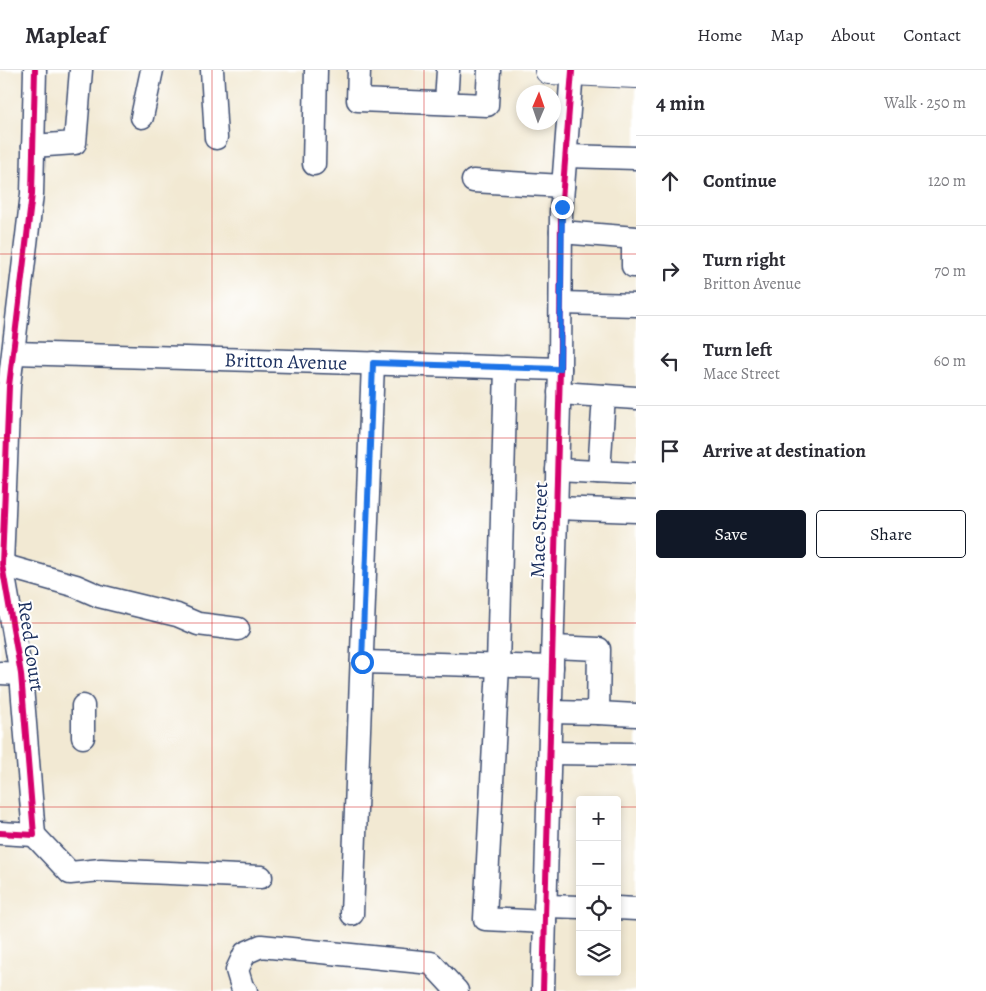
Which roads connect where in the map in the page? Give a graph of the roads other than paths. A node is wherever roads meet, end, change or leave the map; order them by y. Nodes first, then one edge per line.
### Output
1 (35, 70) edge
2 (81, 70) edge
3 (152, 70) edge
4 (212, 70) edge
5 (316, 70) edge
6 (359, 70) edge
7 (448, 70) edge
8 (488, 70) edge
9 (561, 70) edge
10 (605, 71) edge
11 (636, 74) edge
12 (446, 103) junction
13 (142, 118) dead end
14 (216, 138) dead end
15 (33, 146) junction
16 (566, 156) junction
17 (636, 158) edge
18 (314, 164) dead end
19 (473, 181) dead end
20 (563, 186) junction
21 (561, 232) junction
22 (635, 238) edge
23 (636, 266) edge
24 (561, 303) junction
25 (636, 305) edge
26 (9, 349) edge
27 (373, 363) junction
28 (506, 367) junction
29 (560, 369) junction
30 (560, 393) junction
31 (604, 396) junction
32 (636, 398) edge
33 (557, 470) junction
34 (600, 472) junction
35 (636, 474) edge
36 (556, 508) junction
37 (636, 511) edge
38 (2, 565) junction
39 (238, 629) dead end
40 (552, 657) junction
41 (362, 662) junction
42 (498, 666) junction
43 (10, 674) edge
44 (83, 706) dead end
45 (551, 712) junction
46 (598, 713) junction
47 (636, 715) edge
48 (83, 737) dead end
49 (550, 752) junction
50 (636, 754) edge
51 (0, 833) edge
52 (34, 834) junction
53 (261, 877) dead end
54 (576, 908) edge
55 (621, 908) edge
56 (636, 909) edge
57 (352, 914) dead end
58 (545, 914) junction
59 (246, 991) edge
60 (457, 991) edge
61 (543, 991) edge

1 - 15 street, Reed Court
2 - 15 street
3 - 13 street
4 - 14 street
5 - 18 street
6 - 12 street
7 - 12 street
8 - 12 street
9 - 10 main road
9 - 16 street, Mace Street
10 - 11 main road
15 - 26 street, Reed Court
16 - 17 street
16 - 20 street, Mace Street
19 - 20 street
20 - 21 street, Mace Street
21 - 22 street
21 - 24 street, Mace Street
22 - 23 street
24 - 25 street
24 - 29 street, Mace Street
26 - 27 street, Britton Avenue
26 - 38 street, Reed Court
27 - 28 street, Britton Avenue
27 - 41 street
28 - 29 street, Britton Avenue
28 - 42 street
29 - 30 street, Mace Street
30 - 31 street
30 - 33 street, Mace Street
31 - 32 street
31 - 34 street
33 - 34 street
33 - 36 street, Mace Street
34 - 35 street
36 - 37 street
36 - 40 street, Mace Street
38 - 39 street
38 - 43 street, Reed Court
40 - 42 street
40 - 45 street, Mace Street
40 - 46 street
41 - 42 street
41 - 57 street
42 - 58 street
43 - 52 street, Reed Court
44 - 48 street
45 - 46 street
45 - 49 street, Mace Street
46 - 47 street
49 - 50 street
49 - 58 street, Mace Street
51 - 52 street
52 - 53 street
54 - 58 street
55 - 56 street
58 - 61 street, Mace Street
59 - 60 street

